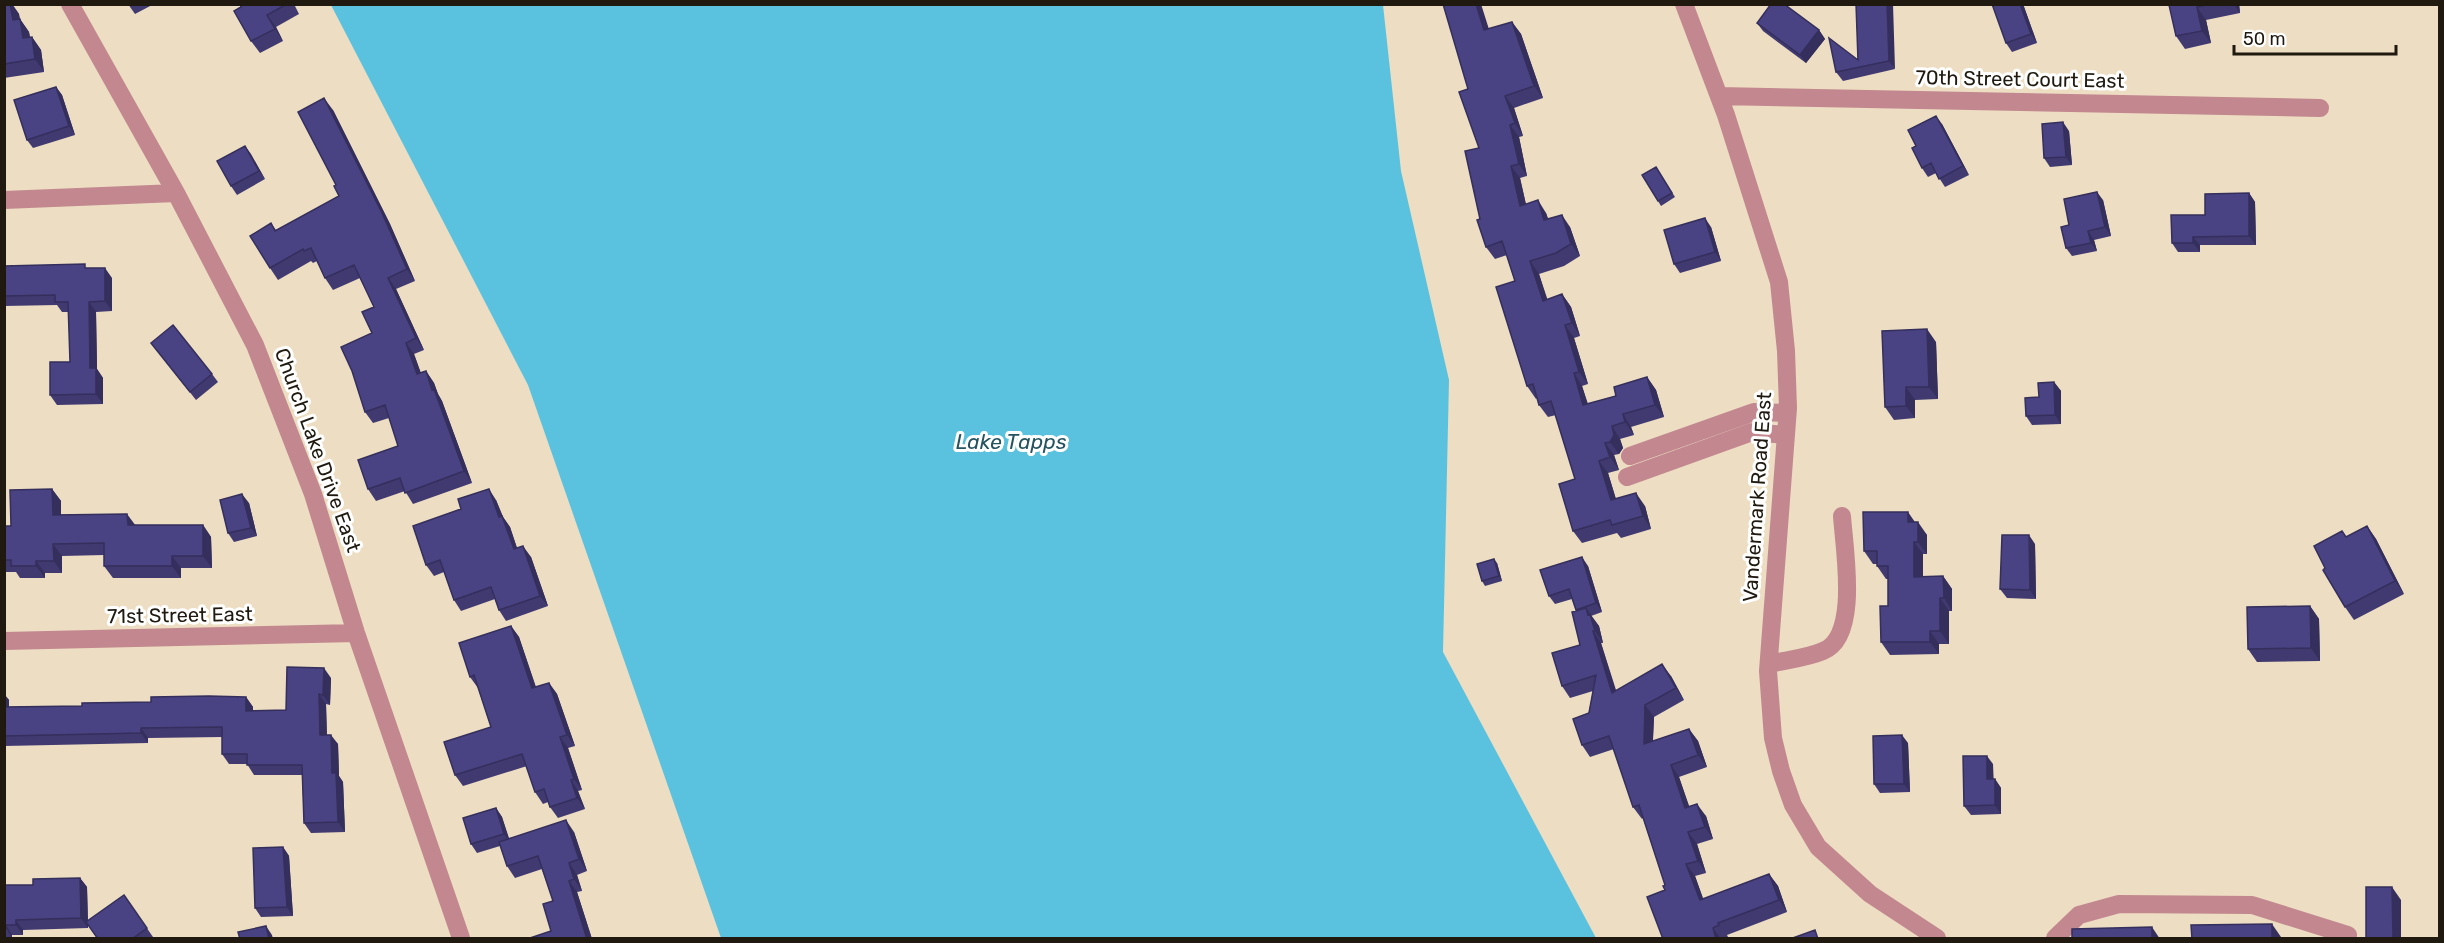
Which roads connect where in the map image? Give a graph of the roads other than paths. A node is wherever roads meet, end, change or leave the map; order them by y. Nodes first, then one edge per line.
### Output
1 (70, 4) edge
2 (1684, 4) edge
3 (1719, 96) junction
4 (2320, 108) dead end
5 (176, 193) junction
6 (4, 200) edge
7 (1787, 413) junction
8 (1786, 435) junction
9 (1630, 456) dead end
10 (1628, 477) dead end
11 (1842, 516) dead end
12 (356, 633) junction
13 (4, 641) edge
14 (1769, 664) junction
15 (2348, 935) dead end
16 (461, 939) edge
17 (1937, 939) edge
18 (2055, 939) edge

1 - 5 street, Church Lake Drive East
2 - 3 street, Vandermark Road East
3 - 4 street, 70th Street Court East
3 - 7 street, Vandermark Road East
5 - 6 street
5 - 12 street, Church Lake Drive East
7 - 8 street, Vandermark Road East
7 - 9 street
8 - 10 street
8 - 14 street, Vandermark Road East
11 - 14 street
12 - 13 street, 71st Street East
12 - 16 street, Church Lake Drive East
14 - 17 street, Vandermark Road East
15 - 18 street

